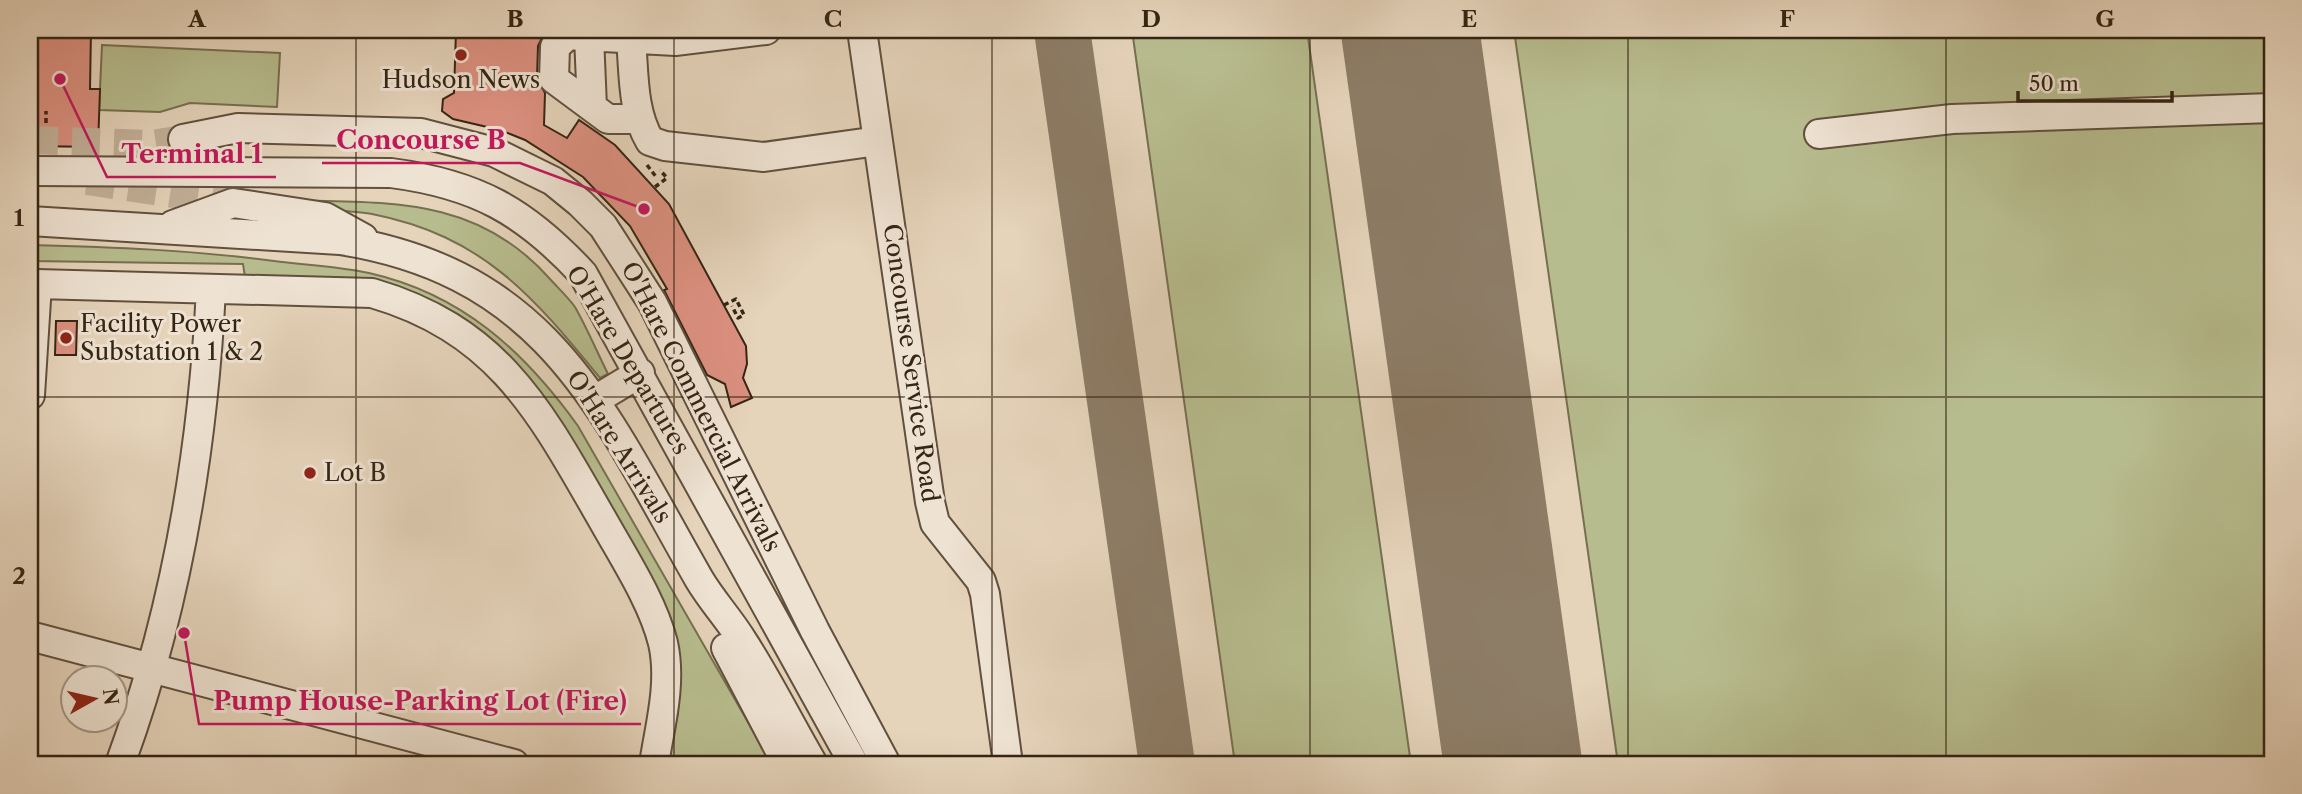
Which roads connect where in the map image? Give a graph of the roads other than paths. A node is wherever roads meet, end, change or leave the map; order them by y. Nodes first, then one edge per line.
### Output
1 (766, 30) edge
2 (862, 30) edge
3 (583, 33) edge
4 (631, 39) junction
5 (592, 107) junction
6 (2272, 108) edge
7 (639, 119) junction
8 (1819, 134) dead end
9 (183, 139) tunnel mouth
10 (878, 141) junction
11 (30, 171) edge
12 (30, 221) edge
13 (164, 229) junction
14 (377, 246) junction
15 (34, 284) edge
16 (211, 289) junction
17 (640, 373) junction
18 (30, 395) edge
19 (595, 400) junction
20 (707, 592) junction
21 (30, 636) edge
22 (149, 668) junction
23 (120, 764) edge
24 (514, 764) edge
25 (654, 764) edge
26 (787, 764) edge
27 (813, 764) edge
28 (853, 764) edge
29 (886, 764) edge
30 (1008, 764) edge

1 - 4 street
2 - 10 street, Concourse Service Road
3 - 4 street
3 - 5 street
3 - 5 street
4 - 7 street
5 - 7 street
6 - 8 street
7 - 10 street
9 - 29 street, O'Hare Commercial Arrivals
10 - 30 street, Concourse Service Road
11 - 17 street, O'Hare Departures
12 - 13 street, O'Hare Arrivals
13 - 14 street, O'Hare Arrivals
13 - 14 street
14 - 19 street, O'Hare Arrivals
15 - 16 street
15 - 18 street
16 - 22 street
16 - 25 street
17 - 19 street
17 - 28 street, O'Hare Departures
19 - 20 street, O'Hare Arrivals
20 - 26 street
20 - 27 street, O'Hare Arrivals
21 - 22 street
22 - 23 street
22 - 24 street

